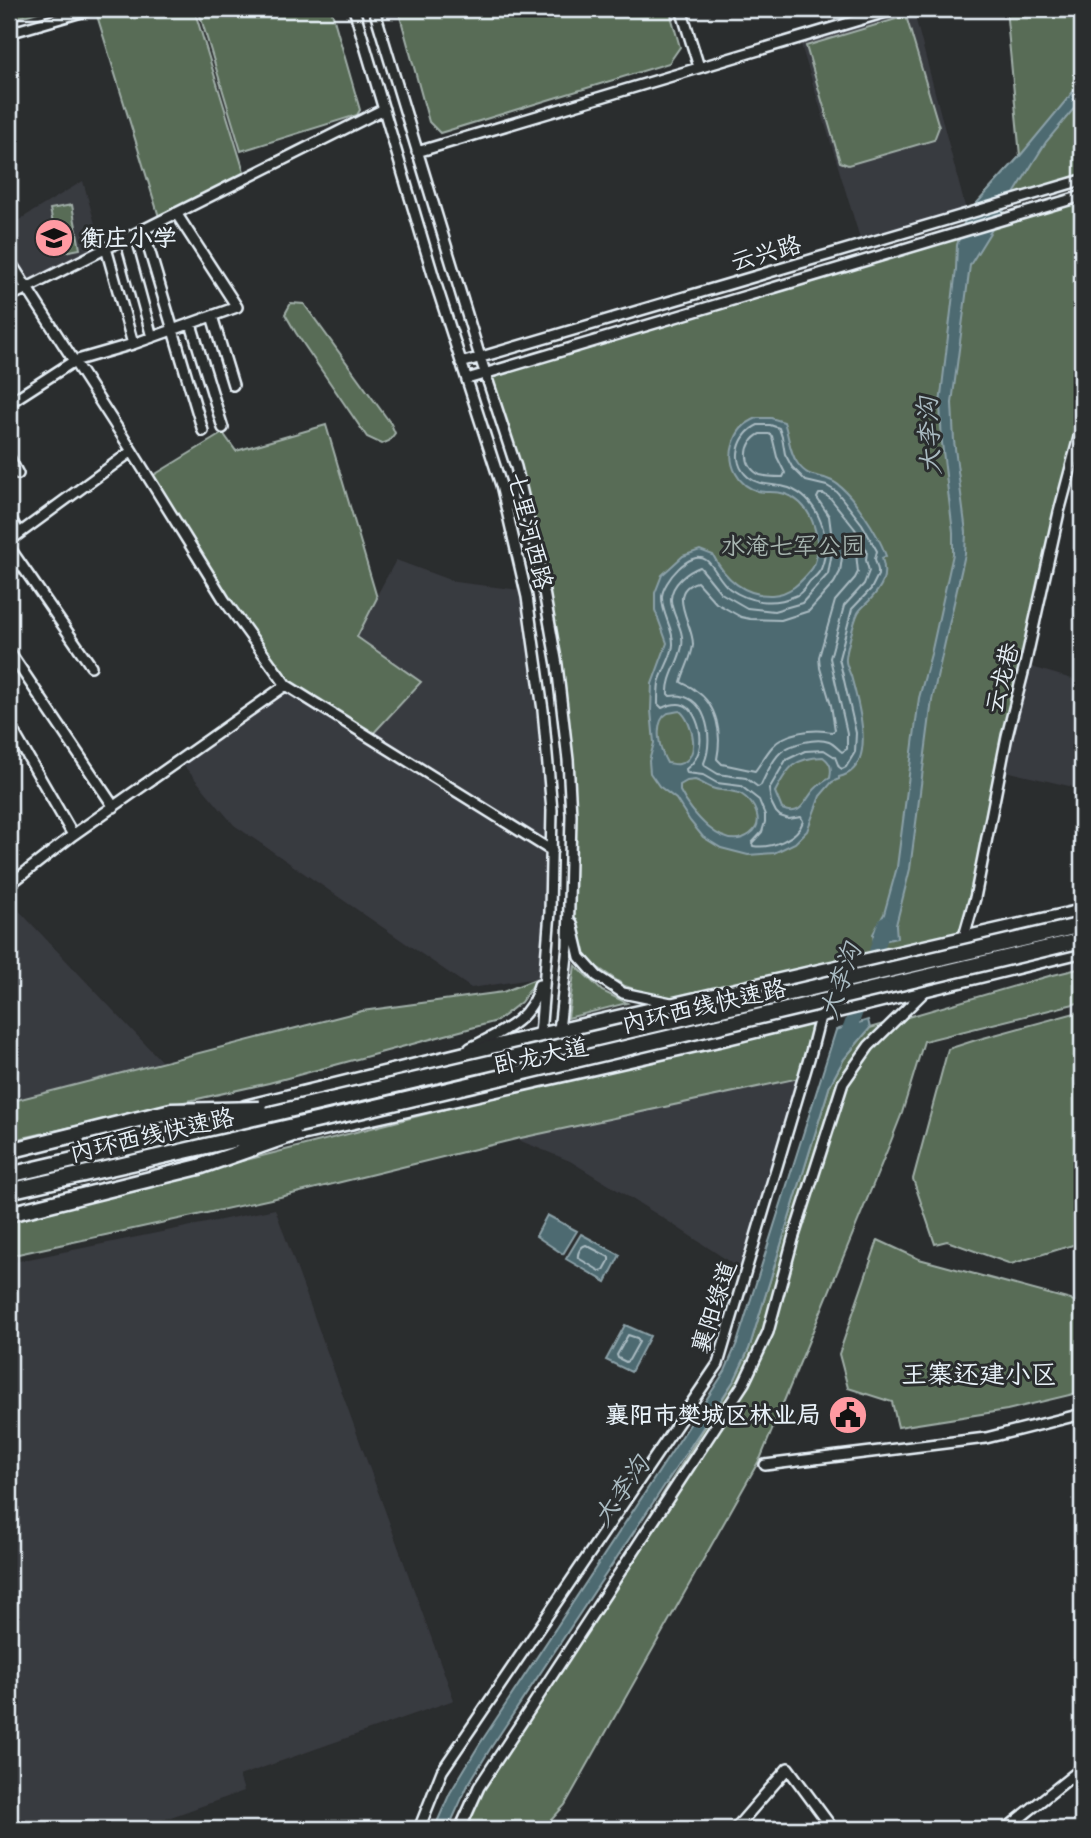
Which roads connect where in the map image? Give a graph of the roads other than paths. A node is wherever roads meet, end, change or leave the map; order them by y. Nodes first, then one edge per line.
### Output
1 (92, 9) edge
2 (354, 9) edge
3 (374, 9) edge
4 (681, 9) edge
5 (896, 9) edge
6 (9, 33) edge
7 (699, 67) junction
8 (384, 109) junction
9 (417, 152) junction
10 (1082, 180) edge
11 (1082, 196) edge
12 (176, 213) junction
13 (143, 229) junction
14 (125, 238) junction
15 (106, 247) junction
16 (9, 260) edge
17 (26, 288) junction
18 (9, 297) edge
19 (212, 316) junction
20 (191, 324) junction
21 (172, 330) junction
22 (152, 337) junction
23 (133, 344) junction
24 (480, 357) junction
25 (74, 361) junction
26 (461, 363) junction
27 (486, 374) junction
28 (467, 379) junction
29 (233, 385) dead end
30 (9, 404) edge
31 (1082, 426) edge
32 (223, 428) dead end
33 (203, 431) dead end
34 (132, 451) junction
35 (9, 457) edge
36 (18, 474) dead end
37 (9, 516) edge
38 (19, 533) junction
39 (9, 541) edge
40 (9, 547) edge
41 (9, 651) edge
42 (91, 666) dead end
43 (286, 685) junction
44 (9, 724) edge
45 (114, 807) junction
46 (73, 835) junction
47 (552, 851) junction
48 (9, 885) edge
49 (1082, 912) edge
50 (570, 914) junction
51 (1082, 924) edge
52 (963, 940) junction
53 (1050, 940) junction
54 (1082, 942) edge
55 (547, 946) junction
56 (1082, 950) edge
57 (929, 987) junction
58 (679, 1005) junction
59 (828, 1012) junction
60 (560, 1032) junction
61 (539, 1037) junction
62 (452, 1058) junction
63 (554, 1077) junction
64 (536, 1080) junction
65 (289, 1109) junction
66 (355, 1112) junction
67 (9, 1151) edge
68 (9, 1164) edge
69 (9, 1175) edge
70 (9, 1191) edge
71 (9, 1205) edge
72 (9, 1214) edge
73 (1082, 1414) edge
74 (765, 1465) dead end
75 (1082, 1768) edge
76 (419, 1829) edge
77 (460, 1829) edge
78 (735, 1829) edge
79 (833, 1829) edge
80 (1006, 1829) edge

1 - 6 street
2 - 8 street, 七里河西路
3 - 9 street, 七里河西路
4 - 7 street
5 - 7 street
7 - 9 street
8 - 12 street
8 - 26 street, 七里河西路
9 - 24 street, 七里河西路
10 - 24 street, 云兴路
11 - 27 street, 云兴路
12 - 13 street
12 - 19 street
13 - 14 street
13 - 21 street
14 - 15 street
14 - 22 street
15 - 17 street
15 - 23 street
16 - 17 street
17 - 18 street
17 - 25 street
19 - 20 street
19 - 29 street
20 - 21 street
20 - 32 street
21 - 22 street
21 - 33 street
22 - 23 street
23 - 25 street
24 - 26 street, 云兴路
24 - 27 street, 七里河西路
25 - 30 street
25 - 34 street
26 - 28 street, 七里河西路
27 - 28 street, 云兴路
27 - 50 street, 七里河西路
28 - 47 street, 七里河西路
31 - 52 street, 云龙巷
34 - 38 street
34 - 43 street
35 - 36 street
37 - 38 street
38 - 39 street
40 - 42 street
41 - 45 street
43 - 45 street
43 - 47 street
44 - 46 street
45 - 46 street
46 - 48 street
47 - 55 street, 七里河西路
49 - 52 highway, 卧龙大道
50 - 58 street
50 - 60 street, 七里河西路
51 - 53 highway, 内环西线快速路, bridge
52 - 58 highway, 卧龙大道
53 - 54 highway, 内环西线快速路, bridge
53 - 65 highway, 内环西线快速路, bridge
53 - 66 highway, 内环西线快速路, bridge
55 - 61 street, 七里河西路
55 - 62 street
56 - 57 highway, 卧龙大道
57 - 59 highway, 卧龙大道
57 - 77 street
58 - 60 highway, 卧龙大道
59 - 63 highway, 卧龙大道
59 - 76 street, 襄阳绿道
60 - 61 highway, 卧龙大道
60 - 63 street, 七里河西路
61 - 62 highway, 卧龙大道
61 - 64 street, 七里河西路
62 - 68 highway, 卧龙大道
63 - 64 highway, 卧龙大道
64 - 71 highway, 卧龙大道
65 - 67 highway, bridge
65 - 69 highway, 内环西线快速路, bridge
66 - 70 highway, 内环西线快速路, bridge
66 - 72 highway, bridge
73 - 74 street
75 - 80 street
78 - 79 street

